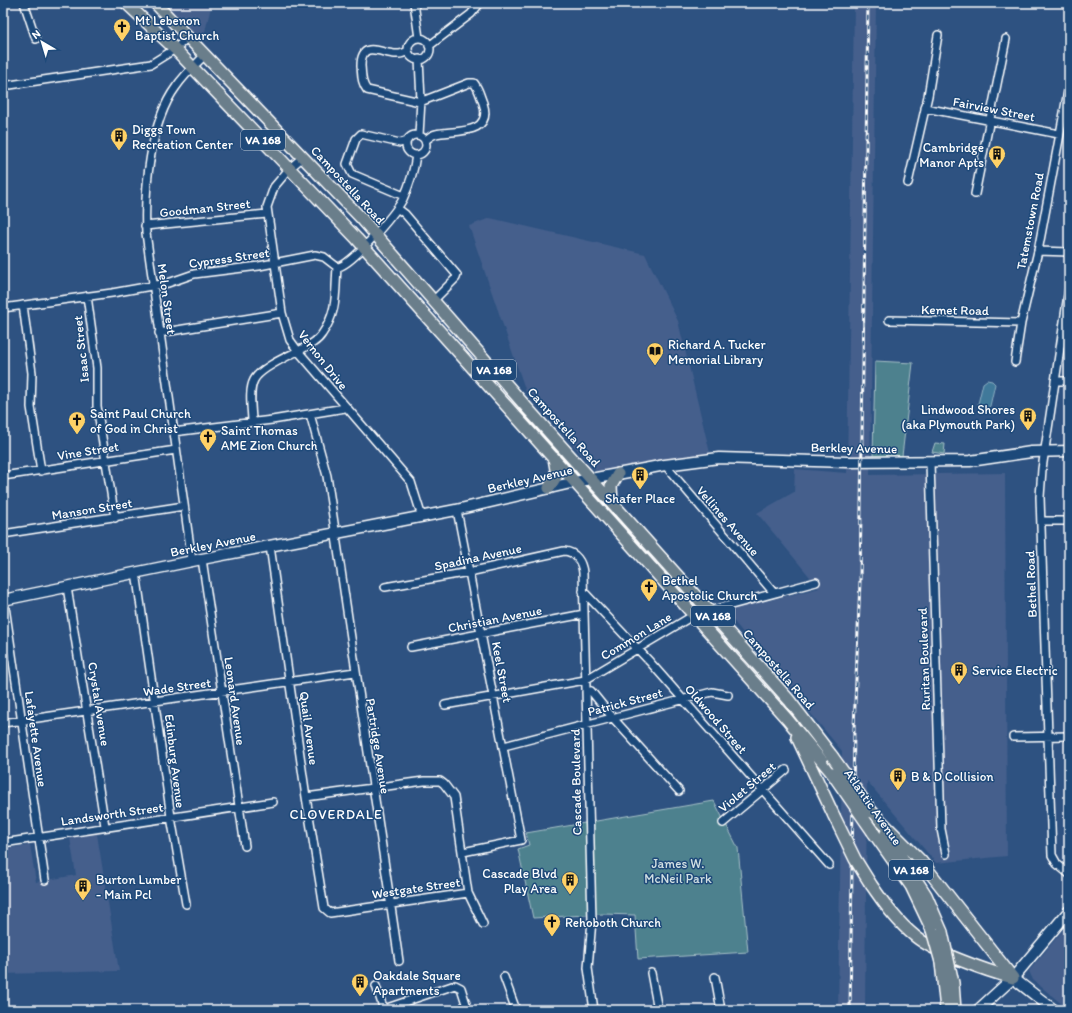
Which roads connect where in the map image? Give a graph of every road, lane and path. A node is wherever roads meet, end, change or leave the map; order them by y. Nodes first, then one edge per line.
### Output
1 (24, 3) edge
2 (126, 3) edge
3 (155, 3) edge
4 (414, 3) edge
5 (480, 3) edge
6 (938, 35) dead end
7 (188, 37) junction
8 (419, 38) junction
9 (36, 39) dead end
10 (1006, 39) dead end
11 (429, 46) junction
12 (175, 49) junction
13 (408, 51) junction
14 (205, 55) junction
15 (419, 59) junction
16 (193, 68) junction
17 (3, 86) edge
18 (1069, 86) edge
19 (420, 102) junction
20 (925, 108) junction
21 (990, 121) junction
22 (1059, 134) junction
23 (419, 135) junction
24 (406, 141) junction
25 (425, 141) junction
26 (416, 155) junction
27 (303, 157) junction
28 (290, 168) junction
29 (908, 183) dead end
30 (975, 194) dead end
31 (404, 196) junction
32 (397, 208) junction
33 (267, 214) junction
34 (145, 226) junction
35 (376, 234) junction
36 (364, 246) junction
37 (1038, 251) junction
38 (1069, 252) edge
39 (274, 264) junction
40 (337, 267) junction
41 (153, 286) junction
42 (1069, 288) edge
43 (87, 296) junction
44 (434, 300) junction
45 (23, 305) junction
46 (3, 308) edge
47 (282, 313) junction
48 (1067, 317) edge
49 (889, 320) dead end
50 (1021, 323) junction
51 (160, 333) junction
52 (298, 351) junction
53 (1016, 362) dead end
54 (1055, 381) junction
55 (1069, 381) edge
56 (345, 408) junction
57 (310, 414) junction
58 (252, 422) junction
59 (174, 432) junction
60 (176, 450) junction
61 (1069, 451) edge
62 (1045, 452) junction
63 (554, 458) junction
64 (106, 460) junction
65 (930, 462) junction
66 (665, 466) junction
67 (41, 470) junction
68 (618, 474) junction
69 (3, 476) edge
70 (591, 478) junction
71 (576, 482) junction
72 (549, 488) junction
73 (612, 502) junction
74 (184, 506) junction
75 (457, 510) junction
76 (422, 516) junction
77 (115, 518) junction
78 (1041, 521) junction
79 (1069, 521) edge
80 (336, 533) junction
81 (3, 534) edge
82 (270, 546) junction
83 (576, 555) joint
84 (197, 560) junction
85 (136, 572) junction
86 (469, 572) junction
87 (816, 582) dead end
88 (67, 587) junction
89 (385, 587) dead end
90 (583, 591) junction
91 (774, 592) junction
92 (4, 600) edge
93 (708, 610) junction
94 (584, 614) junction
95 (694, 615) junction
96 (482, 634) junction
97 (410, 647) dead end
98 (638, 650) junction
99 (355, 672) junction
100 (585, 680) junction
101 (290, 682) junction
102 (591, 691) dead end
103 (222, 692) junction
104 (728, 695) dead end
105 (494, 697) junction
106 (682, 699) junction
107 (155, 702) junction
108 (445, 704) dead end
109 (88, 711) junction
110 (612, 718) junction
111 (787, 719) junction
112 (21, 721) junction
113 (3, 723) edge
114 (587, 724) junction
115 (1048, 736) junction
116 (1069, 736) edge
117 (1013, 737) dead end
118 (504, 746) junction
119 (786, 770) dead end
120 (372, 787) junction
121 (762, 790) junction
122 (679, 791) dead end
123 (306, 797) junction
124 (273, 802) dead end
125 (238, 807) junction
126 (872, 812) junction
127 (170, 817) junction
128 (723, 823) dead end
129 (105, 826) junction
130 (38, 837) junction
131 (3, 842) edge
132 (245, 846) dead end
133 (463, 852) junction
134 (946, 854) dead end
135 (829, 865) dead end
136 (1069, 874) edge
137 (44, 880) dead end
138 (468, 893) junction
139 (186, 904) dead end
140 (390, 904) junction
141 (1069, 911) edge
142 (327, 912) joint
143 (483, 924) dead end
144 (937, 931) junction
145 (399, 961) dead end
146 (651, 973) dead end
147 (504, 977) dead end
148 (715, 977) dead end
149 (1012, 978) junction
150 (376, 986) dead end
151 (384, 1009) edge
152 (516, 1009) edge
153 (468, 1010) edge
154 (506, 1010) edge
155 (594, 1010) edge
156 (658, 1010) edge
157 (721, 1010) edge
158 (946, 1010) edge
159 (955, 1010) edge
160 (978, 1010) edge
161 (1054, 1010) edge

1 - 9 street
2 - 12 main road, Campostella Road / VA 168
3 - 7 main road, Campostella Road / VA 168
4 - 8 street
5 - 11 street
6 - 20 street
7 - 12 street
7 - 14 main road, Campostella Road / VA 168
8 - 11 street
8 - 13 street
10 - 21 street
11 - 15 street
12 - 16 main road, Campostella Road / VA 168
12 - 17 street
13 - 15 street
13 - 19 street
14 - 16 street, Melon Street
14 - 27 main road, Campostella Road / VA 168
15 - 19 street
16 - 28 main road, Campostella Road / VA 168
16 - 34 street, Melon Street
18 - 22 street, Tatemstown Road
19 - 23 street
19 - 25 street
20 - 21 street, Fairview Street
20 - 29 street
21 - 22 street, Fairview Street
21 - 30 street
22 - 37 street, Tatemstown Road
23 - 24 street
23 - 25 street
24 - 26 street
24 - 31 street
25 - 26 street
26 - 31 street
27 - 28 street, Vernon Drive
27 - 35 main road, Campostella Road / VA 168
28 - 33 street, Vernon Drive
28 - 36 main road, Campostella Road / VA 168
31 - 32 street
32 - 35 street
32 - 44 street
33 - 34 street, Goodman Street
33 - 39 street, Vernon Drive
34 - 41 street, Melon Street
35 - 36 street
35 - 44 main road, Campostella Road / VA 168
36 - 40 street
36 - 63 main road, Campostella Road / VA 168
37 - 38 street
37 - 50 street, Tatemstown Road
39 - 40 street, Cypress Street
39 - 41 street, Cypress Street
39 - 47 street, Vernon Drive
40 - 52 street
41 - 43 street, Cypress Street
41 - 51 street, Melon Street
42 - 48 street, Bethel Road
43 - 45 street, Cypress Street
43 - 64 street, Isaac Street
44 - 70 main road, Campostella Road / VA 168
45 - 46 street, Cypress Street
45 - 67 street
47 - 51 street
47 - 52 street, Vernon Drive
48 - 54 street, Bethel Road
49 - 50 street, Kemet Road
50 - 53 street, Tatemstown Road
51 - 59 street, Melon Street
52 - 56 street, Vernon Drive
52 - 58 street
54 - 55 street
54 - 62 street, Bethel Road
56 - 57 street
56 - 76 street, Vernon Drive
57 - 58 street
57 - 80 street, Partridge Avenue
58 - 59 street
59 - 60 street, Melon Street
60 - 64 street, Vine Street
60 - 74 street, Melon Street
61 - 62 street, Berkley Avenue
62 - 65 street, Berkley Avenue
62 - 78 street, Bethel Road
63 - 71 main road, Campostella Road / VA 168
63 - 72 main road
64 - 67 street, Vine Street
64 - 77 street, Isaac Street
65 - 66 street, Berkley Avenue
65 - 134 street, Ruritan Boulevard
66 - 68 street, Berkley Avenue
66 - 91 street, Vellines Avenue
67 - 69 street, Vine Street
68 - 70 street, Berkley Avenue
68 - 73 main road
70 - 71 street, Berkley Avenue
70 - 73 main road, Campostella Road / VA 168
71 - 72 street, Berkley Avenue
71 - 95 main road, Campostella Road / VA 168
72 - 75 street, Berkley Avenue
73 - 93 main road, Campostella Road / VA 168
74 - 77 street, Manson Street
74 - 84 street, Melon Street
75 - 76 street, Berkley Avenue
75 - 86 street, Keel Street
76 - 80 street, Berkley Avenue
77 - 81 street, Manson Street
78 - 79 street
78 - 115 street, Bethel Road
80 - 82 street, Berkley Avenue
80 - 99 street, Partridge Avenue
82 - 84 street, Berkley Avenue
82 - 101 street, Quail Avenue
83 - 86 street, Spadina Avenue
83 - 90 street, Cascade Boulevard
84 - 85 street, Berkley Avenue
84 - 103 street, Leonard Avenue
85 - 88 street, Berkley Avenue
85 - 107 street, Edinburg Avenue
86 - 89 street, Spadina Avenue
86 - 96 street, Keel Street
87 - 91 street, Common Lane
88 - 92 street, Berkley Avenue
88 - 109 street, Crystal Avenue
90 - 94 street, Cascade Boulevard
90 - 98 street, Oldwood Street
91 - 93 street, Common Lane
92 - 112 street, Lafayette Avenue
93 - 95 street, Common Lane
93 - 126 main road, Campostella Road / VA 168, bridge
94 - 96 street, Christian Avenue
94 - 100 street, Cascade Boulevard
95 - 98 street, Common Lane
95 - 111 main road, Campostella Road / VA 168
96 - 97 street, Christian Avenue
96 - 105 street, Keel Street
98 - 100 street, Common Lane
98 - 106 street, Oldwood Street
99 - 101 street, Wade Street
99 - 120 street, Partridge Avenue
100 - 105 street, Common Lane
100 - 114 street, Cascade Boulevard
101 - 103 street, Wade Street
101 - 123 street, Quail Avenue
102 - 110 street
103 - 107 street, Wade Street
103 - 125 street, Leonard Avenue
104 - 106 street, Patrick Street
105 - 108 street, Common Lane
105 - 118 street, Keel Street
106 - 110 street, Patrick Street
106 - 121 street, Oldwood Street
107 - 109 street, Wade Street
107 - 127 street, Edinburg Avenue
109 - 112 street, Wade Street
109 - 129 street, Crystal Avenue
110 - 114 street, Patrick Street
110 - 122 street
111 - 144 main road, Atlantic Avenue / VA 168, bridge
111 - 149 main road, bridge
112 - 113 street, Wade Street
112 - 130 street, Lafayette Avenue
114 - 118 street, Patrick Street
114 - 155 street, Cascade Boulevard
115 - 116 street
115 - 117 street
115 - 136 street, Bethel Road
118 - 133 street, Keel Street
119 - 121 street, Violet Street
120 - 123 street
120 - 133 street, Westgate Street
120 - 140 street, Partridge Avenue
121 - 128 street, Violet Street
121 - 135 street, Oldwood Street
123 - 142 street, Quail Avenue
124 - 125 street, Landsworth Street
125 - 127 street, Landsworth Street
125 - 132 street, Leonard Avenue
126 - 144 main road, Atlantic Avenue / VA 168
126 - 149 main road
127 - 129 street, Landsworth Street
127 - 139 street, Edinburg Avenue
129 - 130 street, Landsworth Street
130 - 131 street, Landsworth Street
130 - 137 street, Lafayette Avenue
133 - 138 street, Westgate Street
138 - 140 street, Westgate Street
138 - 143 street
140 - 142 street, Westgate Street
140 - 145 street, Partridge Avenue
141 - 149 street
144 - 158 main road, Atlantic Avenue / VA 168, bridge
144 - 159 main road, Atlantic Avenue / VA 168, bridge
146 - 156 street
147 - 152 street
148 - 157 street
149 - 160 street
149 - 161 street
150 - 151 street
151 - 153 street
152 - 154 street

